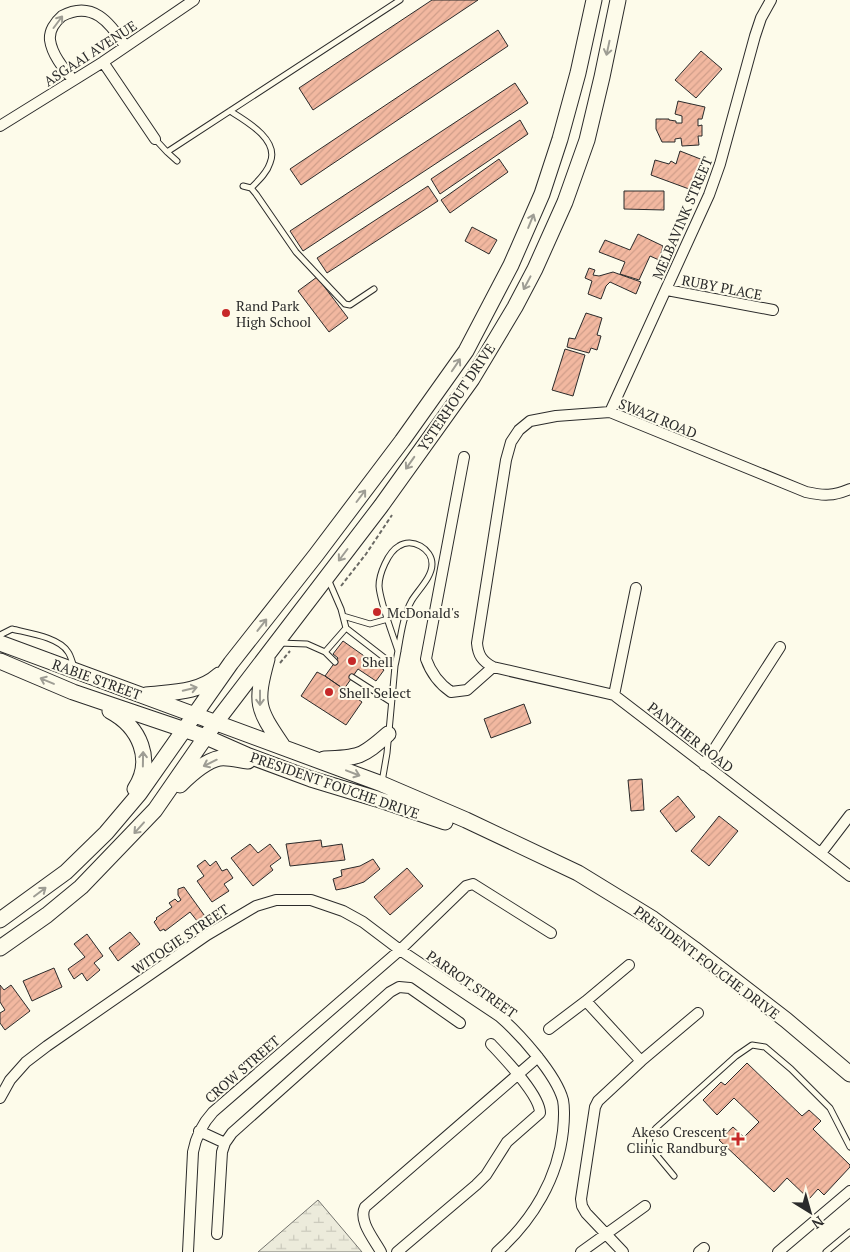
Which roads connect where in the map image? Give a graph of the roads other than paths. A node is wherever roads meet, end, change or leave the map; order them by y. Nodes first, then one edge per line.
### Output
1 (194, 0) edge
2 (400, 0) edge
3 (594, 0) edge
4 (618, 0) edge
5 (771, 0) edge
6 (125, 46) junction
7 (103, 62) junction
8 (72, 80) junction
9 (230, 111) junction
10 (0, 126) edge
11 (155, 139) joint
12 (167, 152) junction
13 (177, 161) dead end
14 (243, 186) dead end
15 (251, 188) junction
16 (374, 289) dead end
17 (667, 290) junction
18 (773, 310) dead end
19 (610, 412) junction
20 (464, 456) dead end
21 (850, 489) edge
22 (327, 576) junction
23 (636, 588) dead end
24 (343, 616) junction
25 (388, 619) junction
26 (346, 628) junction
27 (0, 636) edge
28 (0, 643) edge
29 (273, 647) junction
30 (780, 647) dead end
31 (325, 652) junction
32 (398, 652) junction
33 (0, 661) edge
34 (335, 662) dead end
35 (232, 663) junction
36 (395, 666) junction
37 (493, 667) junction
38 (76, 671) junction
39 (352, 677) dead end
40 (73, 692) junction
41 (142, 695) junction
42 (614, 695) junction
43 (391, 702) junction
44 (195, 715) junction
45 (216, 722) junction
46 (185, 730) junction
47 (388, 734) junction
48 (206, 737) junction
49 (284, 748) junction
50 (310, 759) junction
51 (275, 765) junction
52 (704, 765) junction
53 (379, 792) junction
54 (155, 810) junction
55 (850, 815) edge
56 (106, 833) junction
57 (820, 853) junction
58 (850, 876) edge
59 (0, 920) edge
60 (550, 933) dead end
61 (0, 948) edge
62 (400, 950) junction
63 (629, 965) dead end
64 (586, 1001) junction
65 (698, 1013) dead end
66 (786, 1020) junction
67 (460, 1023) dead end
68 (549, 1029) dead end
69 (491, 1044) dead end
70 (538, 1057) junction
71 (641, 1061) junction
72 (850, 1061) edge
73 (518, 1074) junction
74 (850, 1074) edge
75 (0, 1098) edge
76 (199, 1131) junction
77 (225, 1143) junction
78 (850, 1147) edge
79 (674, 1176) dead end
80 (850, 1191) edge
81 (645, 1206) dead end
82 (850, 1232) edge
83 (217, 1234) dead end
84 (605, 1234) junction
85 (188, 1252) edge
86 (381, 1252) edge
87 (396, 1252) edge
88 (497, 1252) edge
89 (581, 1252) edge
90 (623, 1252) edge
91 (778, 1252) edge
92 (826, 1252) edge

1 - 6 street, ASGAAI AVENUE
2 - 9 lane
35 -> 3 main road, YSTERHOUT DRIVE
4 -> 22 main road, YSTERHOUT DRIVE
5 - 17 street, MELBAVINK STREET
6 - 7 street, ASGAAI AVENUE
8 -> 6 street
7 - 8 street, ASGAAI AVENUE
7 - 11 street
8 - 10 street, ASGAAI AVENUE
9 - 12 lane
9 - 15 lane
11 - 12 lane
12 - 13 lane
14 - 15 lane
15 - 16 lane
17 - 18 street, RUBY PLACE
17 - 19 street, MELBAVINK STREET
19 - 21 street, SWAZI ROAD
19 - 37 street, SWAZI ROAD
20 - 37 street
22 - 24 lane
22 - 29 main road, YSTERHOUT DRIVE
23 - 42 street
24 - 25 lane
24 - 26 lane
25 - 32 lane
25 - 32 lane
26 - 31 lane
26 - 36 lane
27 - 38 lane
28 - 38 main road, RABIE STREET
29 - 31 lane
29 - 45 main road, YSTERHOUT DRIVE
29 -> 49 main road
30 - 52 street
31 - 34 lane
32 - 36 lane
40 -> 33 main road, RABIE STREET
41 -> 35 main road
35 - 44 main road, YSTERHOUT DRIVE
36 - 43 lane
37 - 42 street, PANTHER ROAD
38 - 41 main road, RABIE STREET
39 - 43 lane
40 - 46 main road, RABIE STREET
56 -> 40 main road
41 - 44 main road, RABIE STREET
42 - 52 street, PANTHER ROAD
43 - 47 lane
44 - 45 main road, RABIE STREET
44 - 46 main road, YSTERHOUT DRIVE
45 - 48 main road, YSTERHOUT DRIVE
45 - 49 main road, PRESIDENT FOUCHE DRIVE
46 - 48 main road, RABIE STREET
46 - 56 main road, YSTERHOUT DRIVE
47 - 50 main road
47 - 53 lane
48 - 51 main road, PRESIDENT FOUCHE DRIVE
48 - 54 main road, YSTERHOUT DRIVE
49 - 50 main road, PRESIDENT FOUCHE DRIVE
50 -> 53 main road, PRESIDENT FOUCHE DRIVE
51 - 53 main road, PRESIDENT FOUCHE DRIVE
51 -> 54 main road
52 - 57 street, PANTHER ROAD
53 - 66 main road, PRESIDENT FOUCHE DRIVE
54 -> 61 main road
55 - 57 street
59 -> 56 main road
57 - 58 street, PANTHER ROAD
60 - 62 street, CROW STREET
62 - 70 street, PARROT STREET
62 - 75 street, WITOGIE STREET
62 - 76 street, CROW STREET
63 - 64 street
64 - 68 street
64 - 71 street
65 - 71 street
66 - 72 main road, PRESIDENT FOUCHE DRIVE
66 - 74 main road, PRESIDENT FOUCHE DRIVE
67 - 77 street
69 - 73 street
70 - 73 street
70 - 88 street, PARROT STREET
71 - 84 street
73 - 86 street
73 - 87 street
76 - 77 street
76 - 85 street, CROW STREET
77 - 83 street
78 - 79 lane
80 - 91 street
81 - 84 street
82 - 92 lane
84 - 89 street
84 - 90 street

